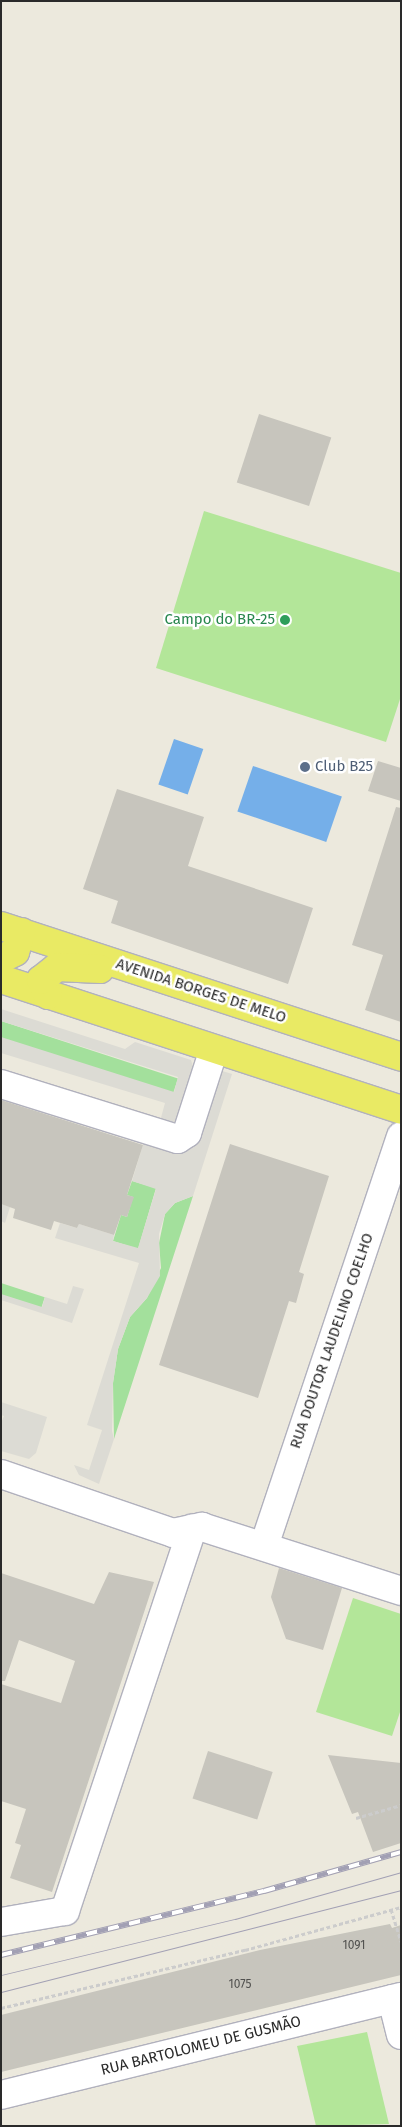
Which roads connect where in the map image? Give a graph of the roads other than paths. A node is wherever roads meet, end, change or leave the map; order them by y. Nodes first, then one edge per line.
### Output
1 (11, 929) edge
2 (1, 959) edge
3 (149, 974) junction
4 (1, 979) edge
5 (48, 994) junction
6 (214, 1049) junction
7 (401, 1056) edge
8 (1, 1084) edge
9 (401, 1110) edge
10 (401, 1136) edge
11 (1, 1474) edge
12 (192, 1529) junction
13 (264, 1546) junction
14 (401, 1591) edge
15 (1, 1922) edge
16 (397, 1998) edge
17 (401, 2035) edge
18 (1, 2094) edge

1 - 2 main road
1 - 3 main road, AVENIDA BORGES DE MELO
3 - 5 main road
3 - 7 main road, AVENIDA BORGES DE MELO
4 - 5 main road
5 - 6 main road
6 - 8 street
6 - 9 main road
10 - 13 street, RUA DOUTOR LAUDELINO COELHO
11 - 12 street
12 - 13 street
12 - 15 street
13 - 14 street
16 - 17 street
16 - 18 street, RUA BARTOLOMEU DE GUSMÃO

